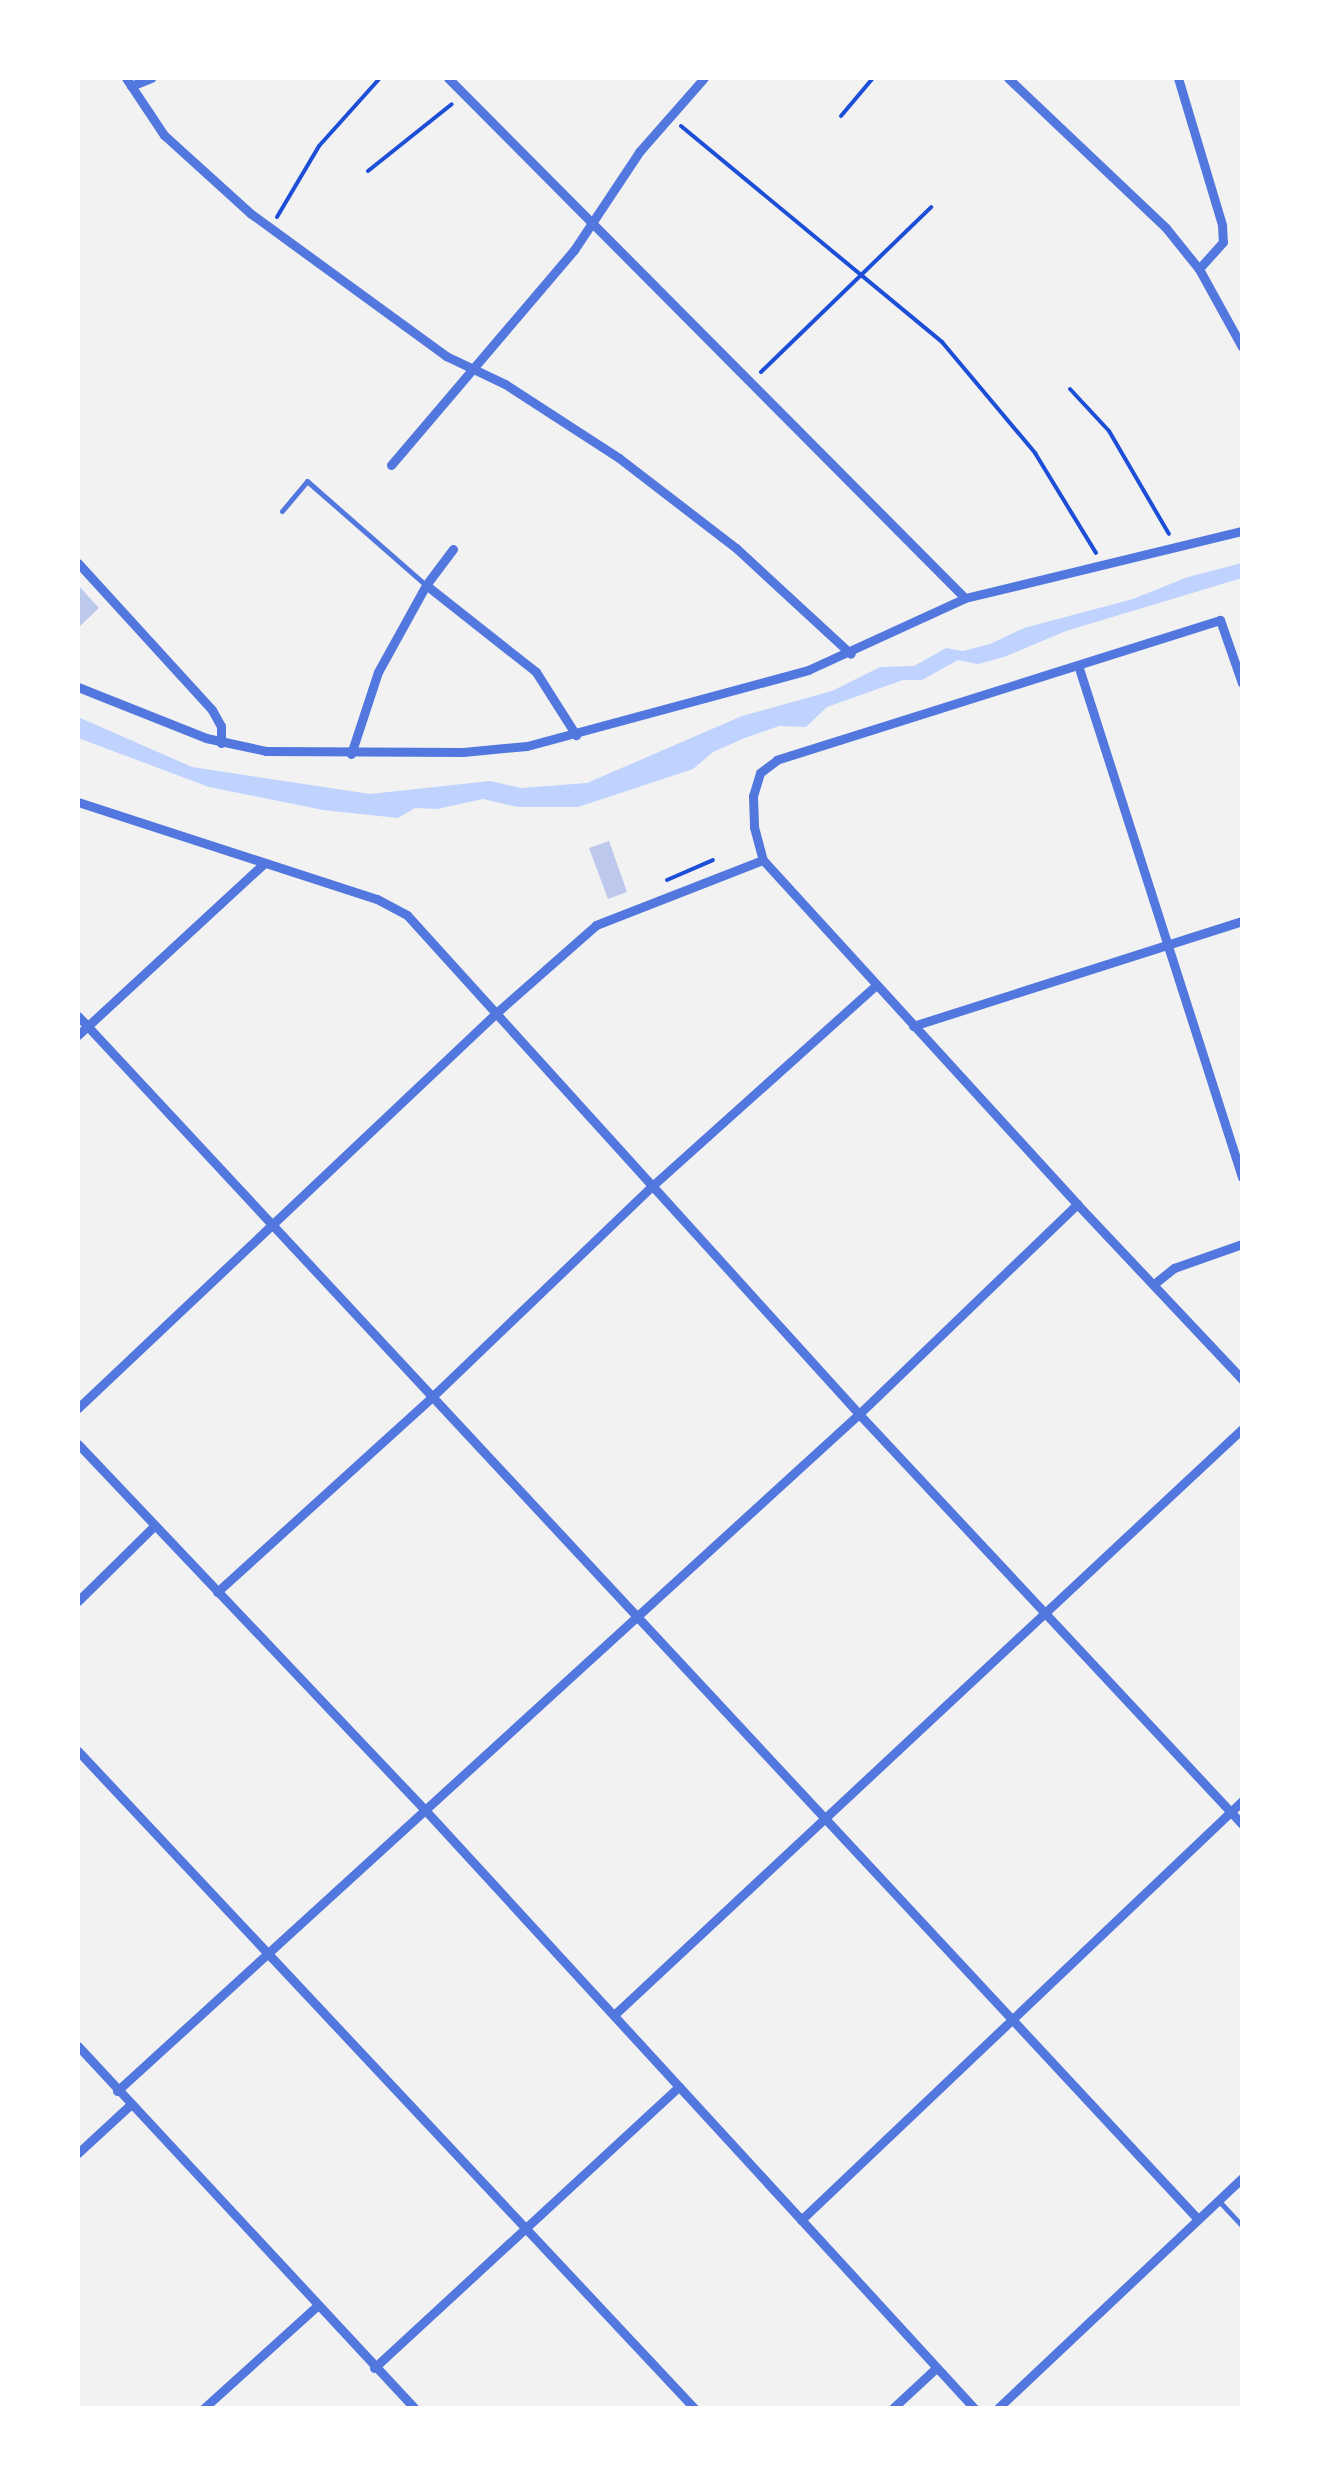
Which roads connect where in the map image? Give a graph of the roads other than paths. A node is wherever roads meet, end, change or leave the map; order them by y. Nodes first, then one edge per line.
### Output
1 (151, 78) edge
2 (448, 78) edge
3 (704, 78) edge
4 (1008, 78) edge
5 (1178, 78) edge
6 (128, 82) edge
7 (591, 222) junction
8 (1199, 270) junction
9 (1242, 347) edge
10 (470, 369) junction
11 (391, 464) dead end
12 (282, 512) dead end
13 (1242, 531) edge
14 (453, 549) dead end
15 (78, 563) edge
16 (426, 585) junction
17 (965, 598) junction
18 (851, 654) junction
19 (1078, 666) junction
20 (1242, 682) edge
21 (78, 687) edge
22 (576, 735) junction
23 (221, 742) junction
24 (351, 754) junction
25 (78, 802) edge
26 (763, 860) junction
27 (263, 864) junction
28 (1242, 921) edge
29 (1171, 945) junction
30 (874, 986) junction
31 (494, 1015) junction
32 (78, 1016) edge
33 (87, 1026) junction
34 (913, 1026) junction
35 (78, 1035) edge
36 (1242, 1177) edge
37 (651, 1187) junction
38 (1077, 1204) junction
39 (273, 1226) junction
40 (1242, 1244) edge
41 (1154, 1284) junction
42 (1242, 1378) edge
43 (433, 1396) junction
44 (78, 1408) edge
45 (859, 1414) junction
46 (1242, 1429) edge
47 (78, 1444) edge
48 (154, 1526) junction
49 (217, 1592) junction
50 (78, 1601) edge
51 (1048, 1615) junction
52 (638, 1618) junction
53 (78, 1751) edge
54 (1242, 1801) edge
55 (426, 1810) junction
56 (1231, 1812) junction
57 (826, 1818) junction
58 (1242, 1824) edge
59 (268, 1952) junction
60 (614, 2015) junction
61 (1013, 2021) junction
62 (78, 2046) edge
63 (679, 2087) junction
64 (117, 2091) junction
65 (130, 2105) junction
66 (78, 2154) edge
67 (1242, 2178) edge
68 (1218, 2200) junction
69 (1198, 2219) junction
70 (802, 2220) junction
71 (1242, 2226) edge
72 (526, 2229) junction
73 (317, 2306) junction
74 (374, 2368) junction
75 (936, 2368) junction
76 (204, 2408) edge
77 (414, 2408) edge
78 (694, 2408) edge
79 (893, 2408) edge
80 (974, 2408) edge
81 (998, 2408) edge

1 - 6 street
2 - 7 street
3 - 7 street
4 - 8 street
5 - 8 street
6 - 10 street
7 - 10 street
7 - 17 street
8 - 9 street
10 - 11 street
10 - 18 street
12 - 16 lane
13 - 17 street
14 - 16 street
15 - 23 street
16 - 22 street
16 - 24 street
17 - 18 street
18 - 22 street
19 - 20 street
19 - 26 street
19 - 29 street
21 - 23 street
22 - 24 street
23 - 24 street
25 - 27 street
26 - 30 street
26 - 31 street
27 - 31 street
27 - 33 street
28 - 29 street
29 - 34 street
29 - 36 street
30 - 34 street
30 - 37 street
31 - 37 street
31 - 39 street
32 - 33 street
33 - 35 street
33 - 39 street
34 - 38 street
37 - 43 street
37 - 45 street
38 - 41 street
38 - 45 street
39 - 43 street
39 - 44 street
40 - 41 street
41 - 42 street
43 - 49 street
43 - 52 street
45 - 51 street
45 - 52 street
46 - 51 street
47 - 48 street
48 - 49 street
48 - 50 street
49 - 55 street
51 - 56 street
51 - 57 street
52 - 55 street
52 - 57 street
53 - 59 street
54 - 56 street
55 - 59 street
55 - 60 street
56 - 58 street
56 - 61 street
57 - 60 street
57 - 61 street
59 - 64 street
59 - 72 street
60 - 63 street
61 - 69 street
61 - 70 street
62 - 64 street
63 - 70 street
63 - 72 street
64 - 65 street
65 - 66 street
65 - 73 street
67 - 68 street
68 - 69 street
68 - 71 lane
69 - 81 street
70 - 75 street
72 - 74 street
72 - 78 street
73 - 74 street
73 - 76 street
74 - 77 street
75 - 79 street
75 - 80 street

